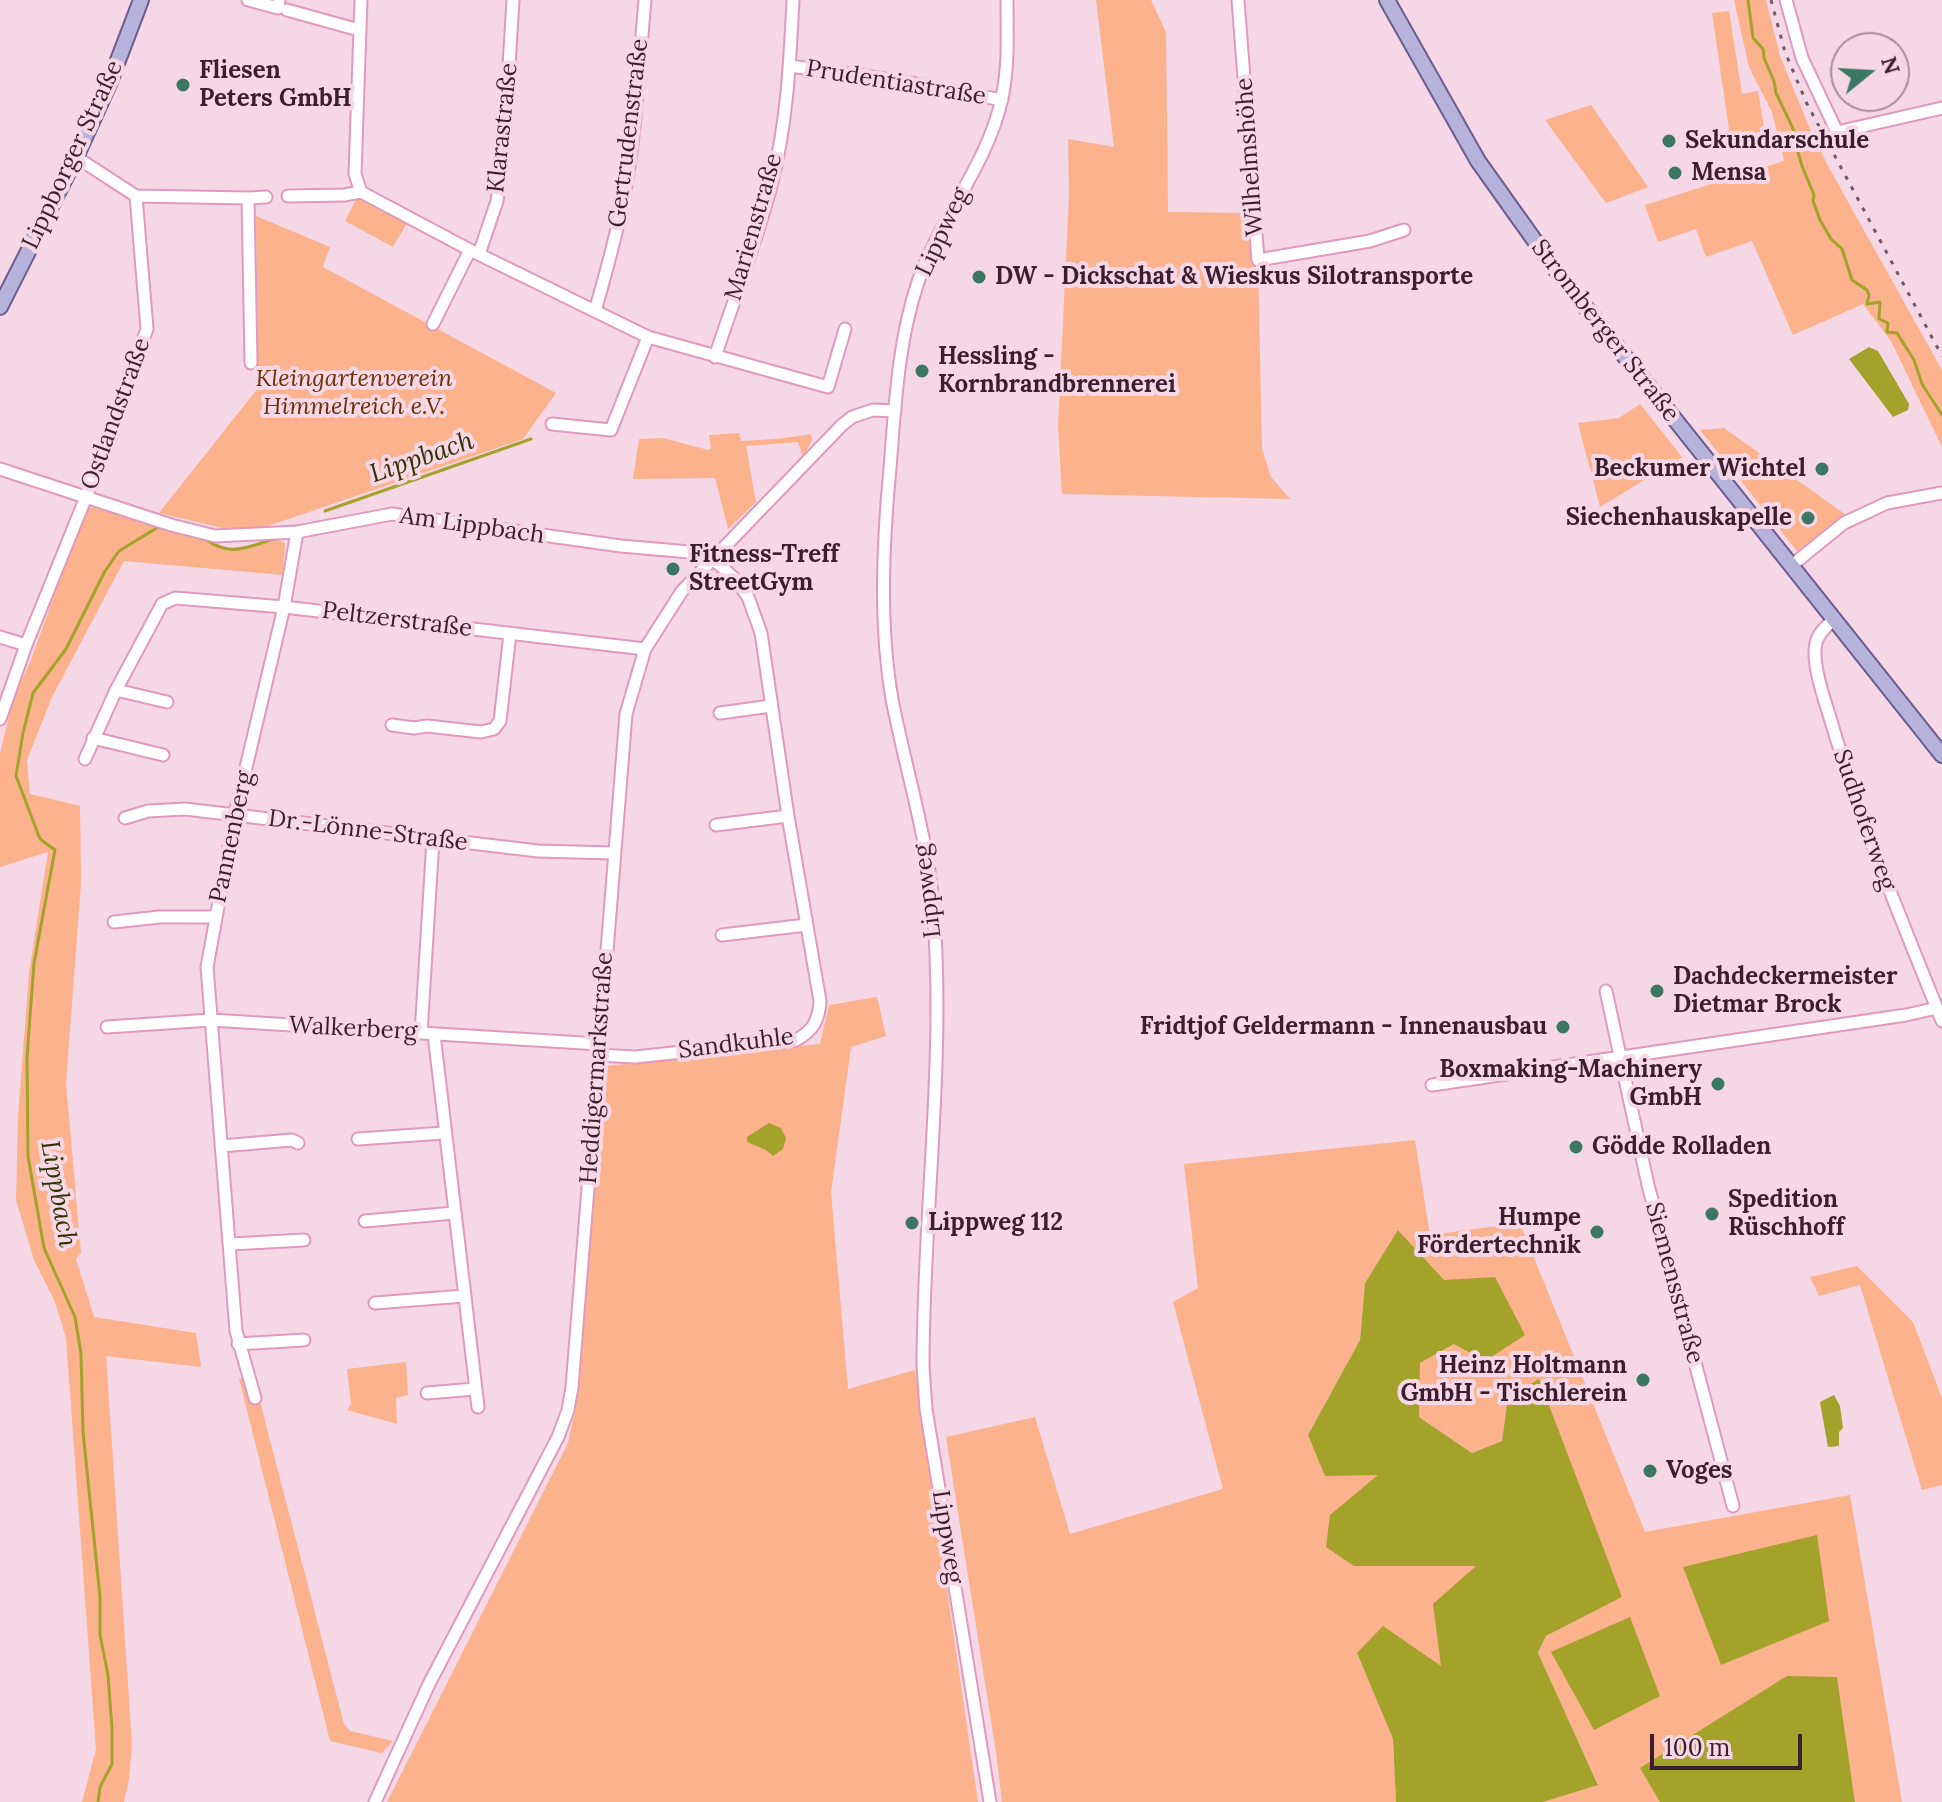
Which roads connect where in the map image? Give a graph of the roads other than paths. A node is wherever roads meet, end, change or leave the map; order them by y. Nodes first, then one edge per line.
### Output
1 (141, 0) edge
2 (248, 0) edge
3 (279, 0) edge
4 (361, 0) edge
5 (513, 0) edge
6 (645, 0) edge
7 (793, 0) edge
8 (1007, 0) edge
9 (1238, 0) edge
10 (1387, 0) edge
11 (1786, 0) edge
12 (287, 10) dead end
13 (359, 30) junction
14 (790, 66) junction
15 (1002, 100) junction
16 (1942, 108) edge
17 (76, 157) junction
18 (361, 192) junction
19 (136, 196) junction
20 (288, 196) dead end
21 (266, 197) dead end
22 (248, 198) junction
23 (1404, 230) dead end
24 (475, 252) junction
25 (0, 307) edge
26 (595, 311) junction
27 (433, 324) dead end
28 (845, 329) dead end
29 (648, 337) junction
30 (715, 357) junction
31 (251, 363) dead end
32 (895, 411) junction
33 (552, 424) dead end
34 (0, 469) edge
35 (1942, 493) edge
36 (86, 497) junction
37 (297, 532) junction
38 (713, 559) junction
39 (1791, 566) junction
40 (284, 607) junction
41 (1834, 619) junction
42 (510, 633) junction
43 (0, 637) edge
44 (26, 645) junction
45 (645, 649) junction
46 (116, 690) junction
47 (167, 702) dead end
48 (771, 706) junction
49 (720, 713) dead end
50 (0, 719) edge
51 (392, 725) dead end
52 (93, 738) junction
53 (163, 755) dead end
54 (1942, 755) edge
55 (85, 759) dead end
56 (235, 814) junction
57 (788, 816) junction
58 (125, 818) dead end
59 (716, 825) dead end
60 (433, 840) junction
61 (613, 853) junction
62 (215, 917) junction
63 (114, 922) dead end
64 (806, 925) junction
65 (722, 935) dead end
66 (1606, 991) dead end
67 (1937, 1008) junction
68 (211, 1020) junction
69 (1942, 1021) edge
70 (107, 1027) dead end
71 (427, 1034) junction
72 (599, 1049) junction
73 (1619, 1059) junction
74 (1432, 1085) dead end
75 (444, 1133) junction
76 (358, 1139) dead end
77 (298, 1143) dead end
78 (221, 1146) junction
79 (454, 1213) junction
80 (365, 1221) dead end
81 (304, 1240) dead end
82 (231, 1244) junction
83 (464, 1296) junction
84 (375, 1303) dead end
85 (304, 1340) dead end
86 (238, 1344) junction
87 (475, 1389) junction
88 (427, 1393) dead end
89 (255, 1398) dead end
90 (478, 1407) dead end
91 (1733, 1506) dead end
92 (375, 1802) edge
93 (990, 1802) edge

1 - 17 main road, Lippborger Straße
2 - 3 street
4 - 13 street
5 - 24 street, Klarastraße
6 - 26 street, Gertrudenstraße
7 - 14 street, Marienstraße
8 - 15 street, Lippweg
9 - 23 street, Wilhelmshöhe
10 - 39 main road, Stromberger Straße
11 - 16 street
12 - 13 street
13 - 18 street
14 - 15 street, Prudentiastraße
14 - 30 street, Marienstraße
15 - 32 street, Lippweg
17 - 19 street
17 - 25 main road, Lippborger Straße
18 - 20 street
18 - 24 street
19 - 22 street
19 - 36 street, Ostlandstraße
21 - 22 street
22 - 31 street
24 - 26 street
24 - 27 street, Klarastraße
26 - 29 street
28 - 30 street
29 - 30 street
29 - 33 street
32 - 38 street, Heddigermarkstraße
32 - 93 street, Lippweg
34 - 36 street, Am Lippbach
35 - 39 street
36 - 37 street, Am Lippbach
36 - 44 street, Ostlandstraße
37 - 38 street, Am Lippbach
37 - 40 street, Pannenberg
38 - 45 street, Heddigermarkstraße
38 - 48 street, Sandkuhle
39 - 41 main road, Stromberger Straße
40 - 42 street, Peltzerstraße
40 - 46 street, Peltzerstraße
40 - 56 street, Pannenberg
41 - 54 main road, Stromberger Straße
41 - 67 street, Sudhoferweg
42 - 45 street, Peltzerstraße
42 - 51 street
43 - 44 street
44 - 50 street, Ostlandstraße
45 - 61 street, Heddigermarkstraße
46 - 47 street
46 - 52 street, Peltzerstraße
48 - 49 street
48 - 57 street, Sandkuhle
52 - 53 street
52 - 55 street, Peltzerstraße
56 - 58 street, Dr.-Lönne-Straße
56 - 60 street, Dr.-Lönne-Straße
56 - 62 street, Pannenberg
57 - 59 street
57 - 64 street, Sandkuhle
60 - 61 street, Dr.-Lönne-Straße
60 - 71 street
61 - 72 street, Heddigermarkstraße
62 - 63 street
62 - 68 street, Pannenberg
64 - 65 street
64 - 72 street, Sandkuhle
66 - 73 street, Siemensstraße
67 - 69 street, Sudhoferweg
67 - 73 street
68 - 70 street, Walkerberg
68 - 71 street, Walkerberg
68 - 78 street, Pannenberg
71 - 72 street, Walkerberg
71 - 75 street
72 - 92 street, Heddigermarkstraße
73 - 74 street
73 - 91 street, Siemensstraße
75 - 76 street
75 - 79 street
77 - 78 street
78 - 82 street, Pannenberg
79 - 80 street
79 - 83 street
81 - 82 street
82 - 86 street, Pannenberg
83 - 84 street
83 - 87 street
85 - 86 street
86 - 89 street, Pannenberg
87 - 88 street
87 - 90 street

